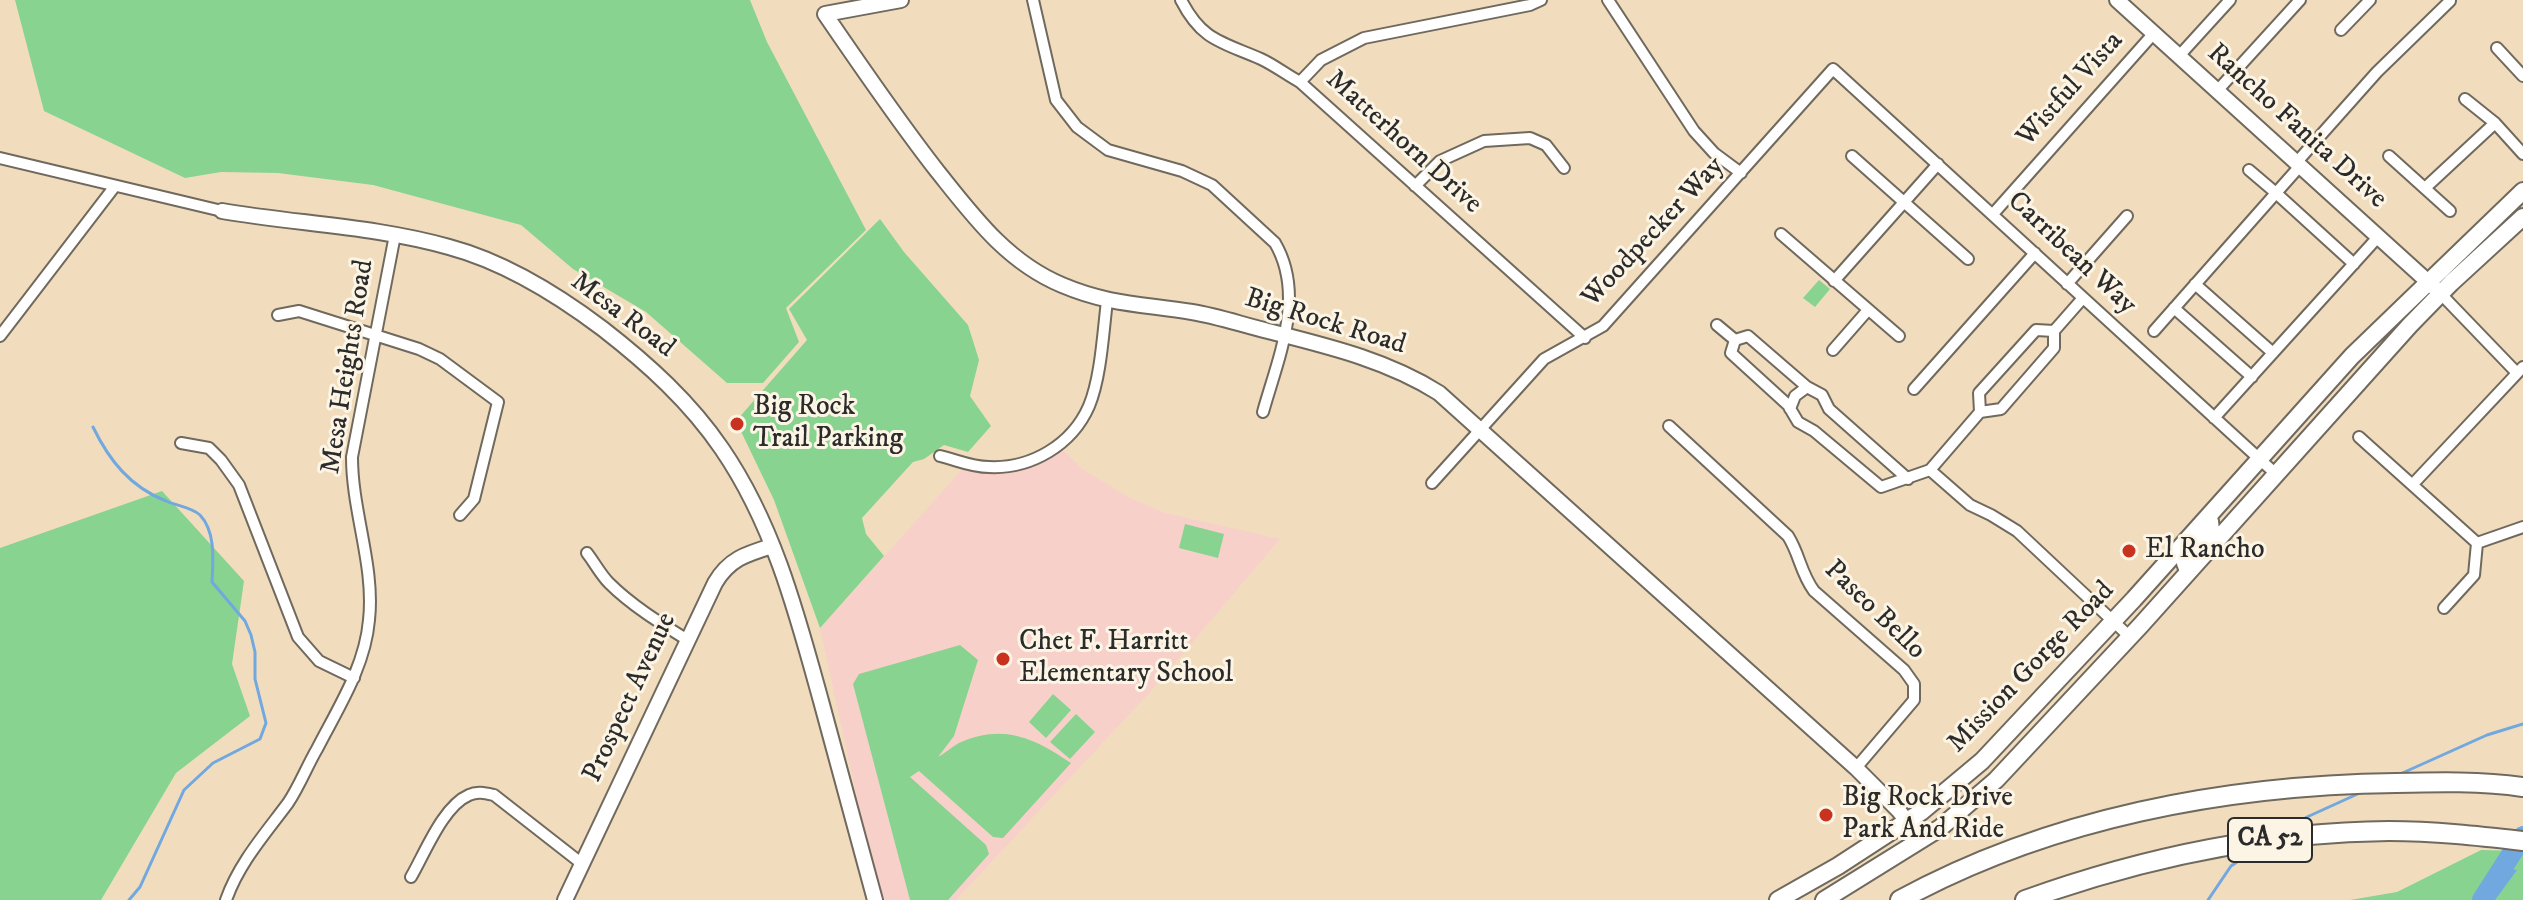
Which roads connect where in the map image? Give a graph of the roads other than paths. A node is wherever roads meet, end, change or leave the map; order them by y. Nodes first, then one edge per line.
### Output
1 (901, 0) edge
2 (1033, 0) edge
3 (1181, 0) edge
4 (1541, 0) edge
5 (1608, 0) edge
6 (2117, 0) edge
7 (2230, 0) edge
8 (2300, 0) edge
9 (2370, 0) edge
10 (2450, 1) edge
11 (823, 7) edge
12 (2341, 30) dead end
13 (2154, 33) junction
14 (2497, 48) dead end
15 (2179, 56) junction
16 (1833, 69) joint
17 (2523, 76) edge
18 (1300, 82) junction
19 (2217, 91) junction
20 (2465, 99) dead end
21 (2495, 123) junction
22 (2523, 154) edge
23 (1852, 156) dead end
24 (2389, 156) dead end
25 (0, 158) edge
26 (1938, 164) junction
27 (2298, 164) junction
28 (1564, 168) dead end
29 (2249, 170) dead end
30 (1741, 173) junction
31 (115, 186) junction
32 (1415, 186) junction
33 (2425, 188) junction
34 (2523, 191) edge
35 (2276, 193) junction
36 (1904, 203) junction
37 (222, 211) joint
38 (2450, 211) dead end
39 (1993, 214) junction
40 (2127, 216) dead end
41 (2523, 217) edge
42 (1781, 234) dead end
43 (395, 235) junction
44 (2378, 237) junction
45 (2035, 253) junction
46 (1968, 259) dead end
47 (2354, 264) junction
48 (1834, 281) junction
49 (2067, 284) junction
50 (2195, 284) junction
51 (2434, 287) junction
52 (2083, 298) junction
53 (1107, 301) junction
54 (2174, 308) junction
55 (1868, 310) junction
56 (278, 315) dead end
57 (1717, 325) dead end
58 (2054, 331) junction
59 (2154, 331) dead end
60 (376, 335) junction
61 (1283, 335) junction
62 (0, 336) edge
63 (1899, 336) dead end
64 (1585, 338) junction
65 (1735, 340) junction
66 (1833, 350) dead end
67 (2273, 353) junction
68 (2520, 370) edge
69 (2252, 377) junction
70 (1807, 387) junction
71 (1914, 389) dead end
72 (1790, 409) junction
73 (1263, 412) dead end
74 (1980, 412) junction
75 (2214, 418) junction
76 (1669, 426) dead end
77 (1481, 428) junction
78 (2359, 437) dead end
79 (181, 443) dead end
80 (940, 456) dead end
81 (2260, 460) junction
82 (1930, 470) junction
83 (2277, 475) junction
84 (1904, 480) junction
85 (1432, 483) dead end
86 (2413, 484) junction
87 (460, 515) dead end
88 (2208, 517) junction
89 (2523, 527) edge
90 (2477, 543) junction
91 (772, 546) junction
92 (587, 553) dead end
93 (2189, 572) junction
94 (2444, 608) dead end
95 (2113, 622) junction
96 (2130, 637) junction
97 (686, 639) junction
98 (354, 678) junction
99 (1856, 768) junction
100 (2523, 787) edge
101 (1907, 821) junction
102 (1921, 840) junction
103 (2523, 841) edge
104 (581, 863) junction
105 (411, 877) dead end
106 (226, 900) edge
107 (565, 900) edge
108 (875, 900) edge
109 (1778, 900) edge
110 (1824, 900) edge
111 (1900, 900) edge
112 (2025, 900) edge

1 - 11 street
2 - 61 street
3 - 18 street, Matterhorn Drive
4 - 18 street
5 - 30 street
6 - 13 street, Rancho Fanita Drive
7 - 15 street
8 - 19 street
9 - 12 street
10 - 27 street
11 - 53 street, Big Rock Road
13 - 15 street, Rancho Fanita Drive
13 - 39 street, Wistful Vista
14 - 17 street
15 - 19 street, Rancho Fanita Drive
16 - 26 street, Carribean Way
16 - 30 street, Woodpecker Way
18 - 32 street, Matterhorn Drive
19 - 27 street, Rancho Fanita Drive
20 - 21 street
21 - 22 street
21 - 33 street
23 - 36 street
24 - 33 street
25 - 31 street, Mesa Road
26 - 36 street
26 - 39 street, Carribean Way
27 - 35 street
27 - 44 street, Rancho Fanita Drive
28 - 32 street
29 - 35 street
30 - 64 street, Woodpecker Way
31 - 37 street, Mesa Road
31 - 62 street
32 - 64 street, Matterhorn Drive
33 - 38 street
34 - 51 main road, Mission Gorge Road
35 - 47 street
35 - 50 street
36 - 46 street
36 - 48 street
37 - 43 street, Mesa Road
39 - 45 street, Carribean Way
40 - 49 street
41 - 51 main road, Mission Gorge Road
42 - 48 street
43 - 60 street, Mesa Heights Road
43 - 91 street, Mesa Road
44 - 47 street
44 - 51 street, Rancho Fanita Drive
45 - 49 street, Carribean Way
45 - 71 street
47 - 67 street
48 - 55 street
49 - 52 street, Carribean Way
50 - 54 street
50 - 67 street
51 - 68 street
51 - 81 main road, Mission Gorge Road
51 - 83 main road, Mission Gorge Road
52 - 58 street
52 - 75 street, Carribean Way
53 - 61 street, Big Rock Road
53 - 80 street
54 - 59 street
54 - 69 street
55 - 63 street
55 - 66 street
56 - 60 street
57 - 65 street
58 - 74 street
58 - 74 street
60 - 87 street
60 - 98 street, Mesa Heights Road
61 - 73 street
61 - 77 street, Big Rock Road
64 - 77 street, Woodpecker Way
65 - 70 street
65 - 72 street
67 - 69 street
68 - 86 street
69 - 75 street
70 - 72 street
70 - 84 street
72 - 84 street
74 - 82 street
75 - 81 street, Carribean Way
76 - 99 street, Paseo Bello
77 - 85 street, Woodpecker Way
77 - 99 street, Big Rock Road
78 - 86 street
79 - 98 street
81 - 83 street, Carribean Way
81 - 88 main road, Mission Gorge Road
82 - 84 street
82 - 95 street
83 - 93 main road, Mission Gorge Road
86 - 90 street
88 - 93 main road
88 - 95 main road, Mission Gorge Road
89 - 90 street
90 - 94 street
91 - 97 street, Prospect Avenue
91 - 108 street, Mesa Road
92 - 97 street
93 - 96 main road, Mission Gorge Road
95 - 96 street
95 - 101 main road, Mission Gorge Road
96 - 102 main road, Mission Gorge Road
97 - 104 street, Prospect Avenue
98 - 106 street, Mesa Heights Road
99 - 101 street, Big Rock Road
100 - 111 highway, CA 52
101 - 102 street, Big Rock Road
101 - 109 main road, Mission Gorge Road
102 - 110 main road, Mission Gorge Road
103 - 112 highway, CA 52
104 - 105 street
104 - 107 street, Prospect Avenue

